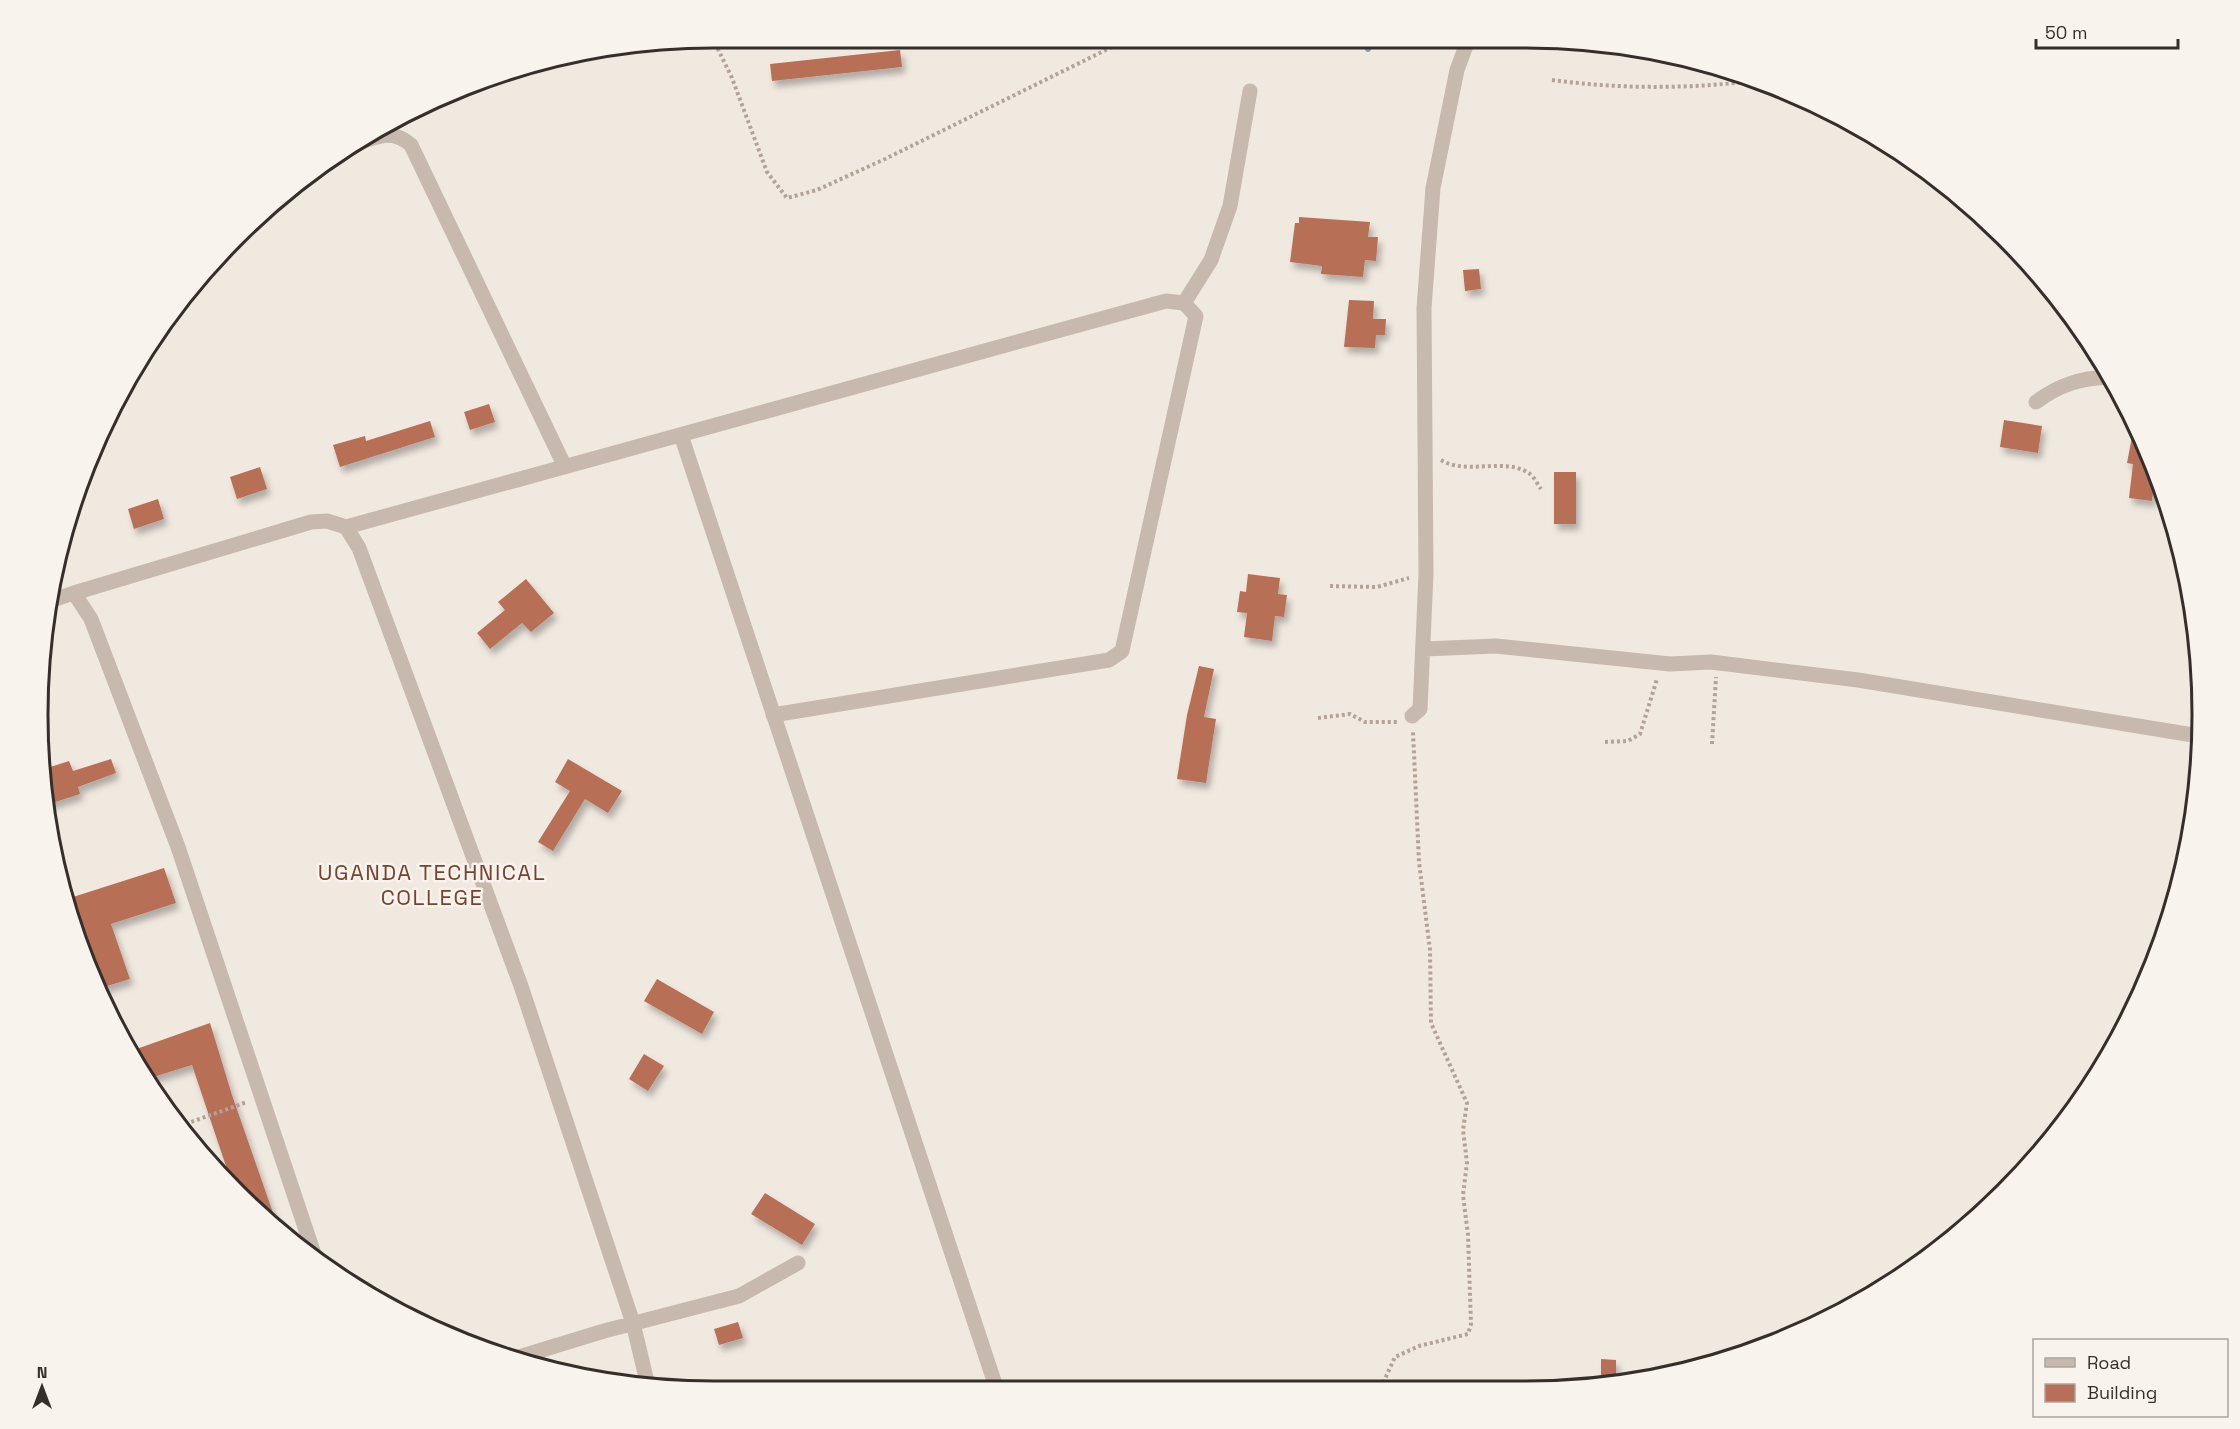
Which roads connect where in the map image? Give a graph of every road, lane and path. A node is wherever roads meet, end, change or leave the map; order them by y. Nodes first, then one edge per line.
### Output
1 (717, 48) edge
2 (1110, 48) edge
3 (1465, 48) edge
4 (1552, 80) dead end
5 (1738, 82) edge
6 (1250, 91) dead end
7 (385, 135) edge
8 (1184, 303) junction
9 (2101, 378) edge
10 (2036, 402) dead end
11 (681, 435) junction
12 (1425, 451) junction
13 (565, 466) junction
14 (1541, 489) dead end
15 (346, 527) junction
16 (1426, 574) junction
17 (1330, 586) dead end
18 (74, 593) junction
19 (59, 598) edge
20 (1424, 649) junction
21 (1711, 662) junction
22 (1670, 664) junction
23 (774, 715) junction
24 (1412, 716) junction
25 (1318, 718) dead end
26 (2192, 735) edge
27 (1605, 742) dead end
28 (1712, 744) dead end
29 (262, 1097) junction
30 (188, 1123) edge
31 (311, 1244) edge
32 (798, 1263) dead end
33 (633, 1323) junction
34 (529, 1354) edge
35 (646, 1377) edge
36 (994, 1381) edge
37 (1384, 1381) edge

1 - 2 path
3 - 12 street
4 - 5 path
6 - 8 street
7 - 13 street
8 - 11 street
8 - 23 street
9 - 10 street
11 - 13 street
11 - 23 street
12 - 14 path
12 - 16 street
13 - 15 street
15 - 18 street
15 - 33 street
16 - 17 path
16 - 20 street
18 - 19 street
18 - 29 street
20 - 22 street
20 - 24 street
21 - 22 street
21 - 26 street
21 - 28 path
22 - 27 path
23 - 36 street
24 - 25 path
24 - 37 path
29 - 30 path
29 - 31 street
32 - 33 street
33 - 34 street
33 - 35 street

